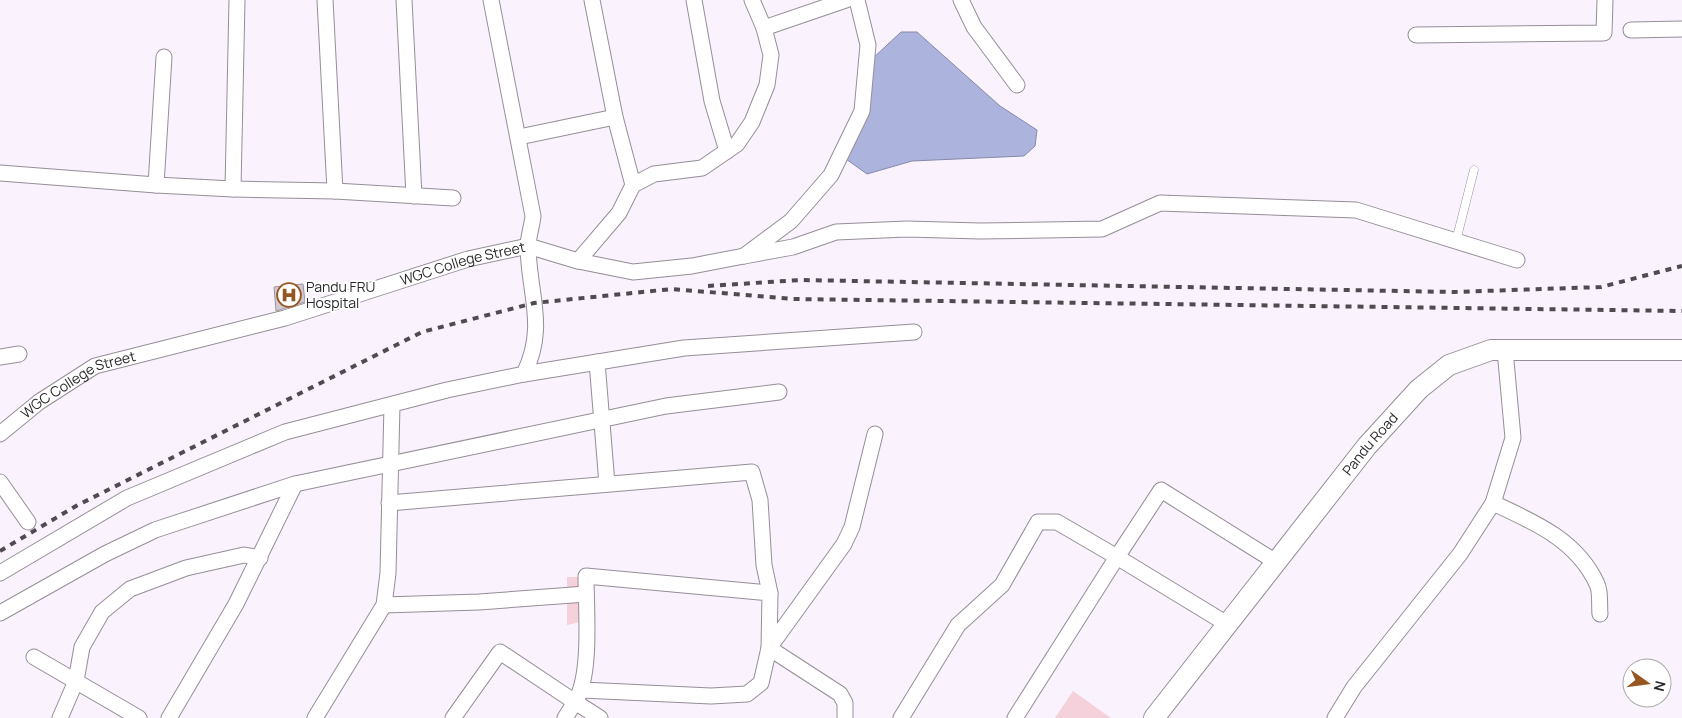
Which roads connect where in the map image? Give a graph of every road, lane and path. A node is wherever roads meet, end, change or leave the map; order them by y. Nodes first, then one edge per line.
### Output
1 (237, 0) edge
2 (325, 0) edge
3 (404, 0) edge
4 (491, 0) edge
5 (592, 0) edge
6 (694, 0) edge
7 (752, 0) edge
8 (846, 0) edge
9 (857, 0) edge
10 (961, 0) edge
11 (1605, 0) edge
12 (764, 28) junction
13 (1682, 29) edge
14 (1631, 30) dead end
15 (1416, 35) dead end
16 (164, 57) dead end
17 (1017, 85) dead end
18 (615, 117) junction
19 (519, 137) junction
20 (727, 151) junction
21 (1474, 170) dead end
22 (0, 173) edge
23 (156, 185) junction
24 (633, 185) junction
25 (233, 189) junction
26 (335, 191) junction
27 (414, 196) junction
28 (453, 198) dead end
29 (1456, 241) junction
30 (528, 246) junction
31 (744, 256) junction
32 (1517, 260) dead end
33 (578, 261) junction
34 (914, 332) dead end
35 (1505, 350) junction
36 (1682, 350) edge
37 (19, 354) dead end
38 (0, 357) edge
39 (597, 362) junction
40 (524, 374) junction
41 (779, 392) dead end
42 (392, 404) junction
43 (602, 419) junction
44 (0, 434) edge
45 (875, 434) dead end
46 (392, 464) junction
47 (0, 482) edge
48 (295, 484) junction
49 (607, 484) junction
50 (389, 503) junction
51 (1493, 503) junction
52 (28, 522) dead end
53 (1117, 557) junction
54 (260, 558) junction
55 (1276, 562) junction
56 (0, 573) edge
57 (770, 593) junction
58 (586, 594) junction
59 (384, 605) junction
60 (0, 613) edge
61 (1600, 614) dead end
62 (1227, 624) junction
63 (769, 648) junction
64 (34, 657) dead end
65 (76, 681) junction
66 (579, 696) junction
67 (60, 718) edge
68 (139, 718) edge
69 (169, 718) edge
70 (315, 718) edge
71 (453, 718) edge
72 (565, 718) edge
73 (600, 718) edge
74 (845, 718) edge
75 (901, 718) edge
76 (1015, 718) edge
77 (1154, 718) edge
78 (1335, 718) edge

1 - 25 street
2 - 26 street
3 - 27 street
4 - 19 street, WGC College Street
5 - 18 street
6 - 20 street
7 - 12 street
8 - 12 street
9 - 31 street
10 - 17 street
11 - 15 street
12 - 20 street
13 - 14 street
16 - 23 street
18 - 19 street
18 - 24 street
19 - 30 street, WGC College Street
20 - 24 street
21 - 29 lane
22 - 23 street
23 - 25 street
24 - 33 street
25 - 26 street
26 - 27 street
27 - 28 street
29 - 31 street
29 - 32 street
30 - 33 street
30 - 40 street
30 - 44 street, WGC College Street
31 - 33 street
34 - 39 street
35 - 36 street, Pandu Road
35 - 51 street
35 - 55 street, Pandu Road
37 - 38 street
39 - 40 street
39 - 43 street
40 - 42 street
41 - 43 street
42 - 46 street
42 - 56 street
43 - 46 street
43 - 49 street
45 - 63 street
46 - 48 street
46 - 50 street
47 - 52 street
48 - 54 street
48 - 60 street
49 - 50 street
49 - 57 street
50 - 59 street
51 - 61 street
51 - 78 street
53 - 55 street
53 - 62 street
53 - 75 street
53 - 76 street
54 - 65 street
54 - 69 street
55 - 62 street, Pandu Road
57 - 58 street
57 - 63 street
58 - 59 street
58 - 66 street
59 - 70 street
62 - 77 street, Pandu Road
63 - 66 street
63 - 74 street
64 - 65 street
65 - 67 street
65 - 68 street
66 - 71 street
66 - 72 street
66 - 73 street

